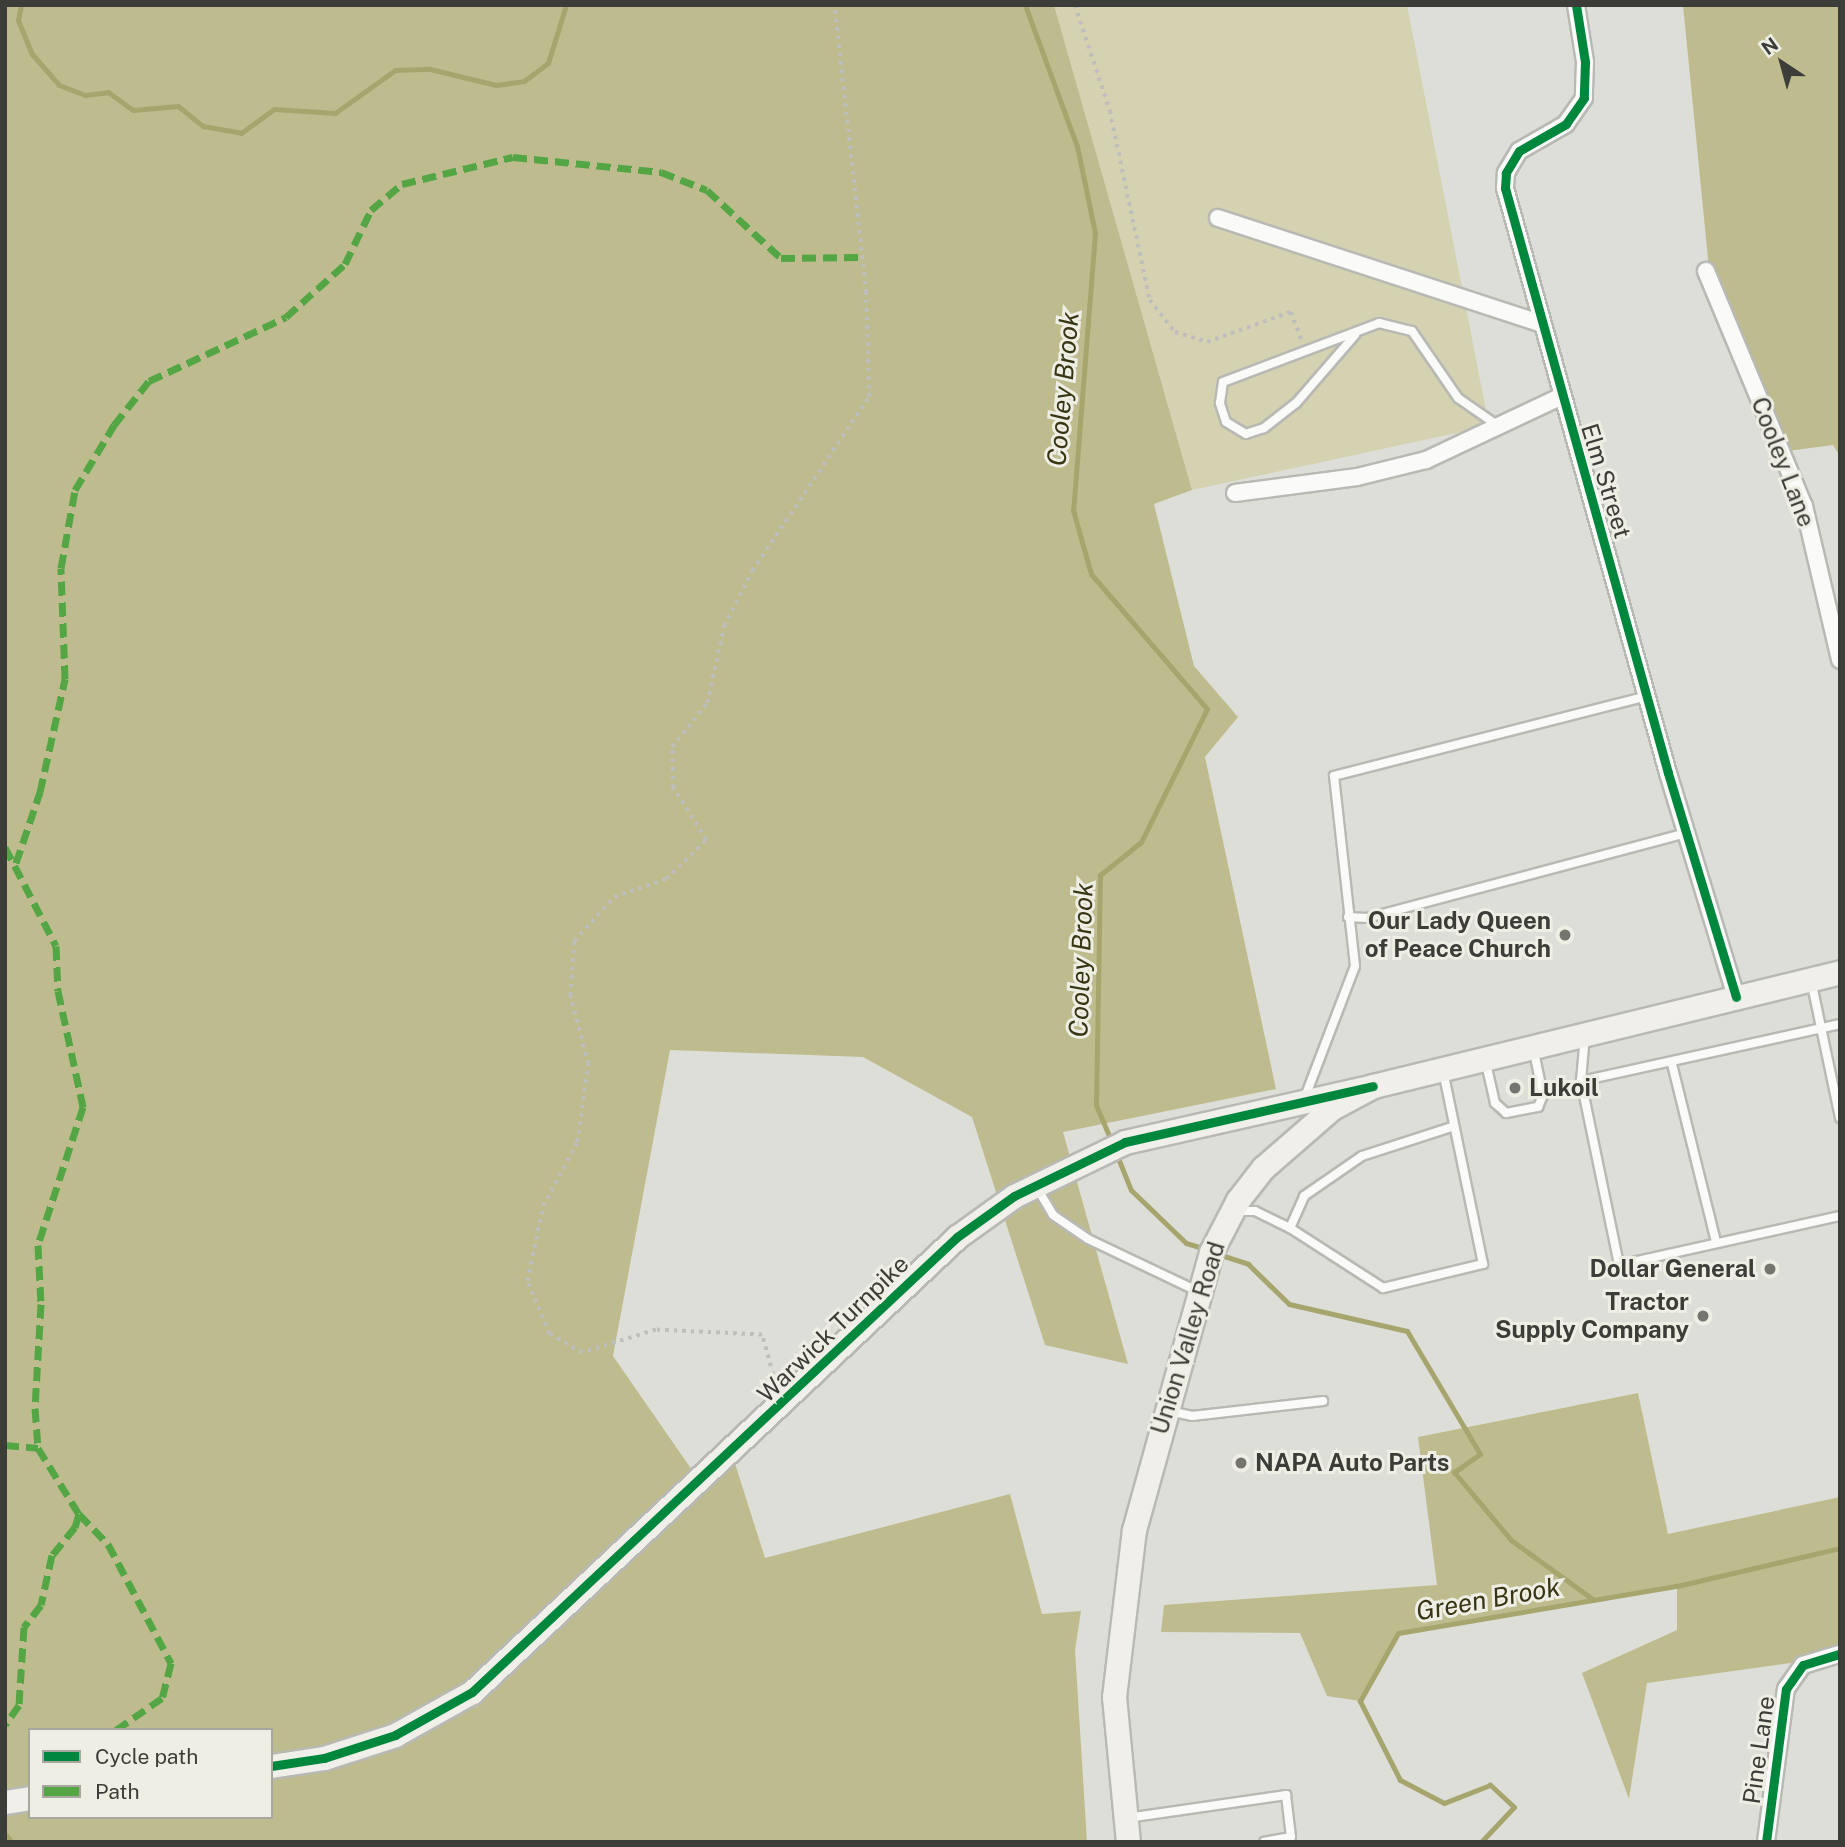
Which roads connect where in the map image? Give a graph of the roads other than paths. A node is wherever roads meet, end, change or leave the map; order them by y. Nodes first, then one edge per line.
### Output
1 (1576, 5) edge
2 (1218, 218) dead end
3 (1706, 271) dead end
4 (1542, 324) junction
5 (1355, 335) junction
6 (1562, 397) junction
7 (1497, 425) junction
8 (1235, 493) dead end
9 (1840, 660) edge
10 (1648, 696) junction
11 (1686, 833) junction
12 (1348, 917) junction
13 (1840, 972) edge
14 (1811, 979) junction
15 (1736, 996) junction
16 (1840, 1024) edge
17 (1820, 1029) junction
18 (1585, 1033) junction
19 (1533, 1045) junction
20 (1485, 1057) junction
21 (1672, 1063) junction
22 (1443, 1068) junction
23 (1581, 1081) junction
24 (1373, 1086) junction
25 (1304, 1102) junction
26 (1840, 1118) edge
27 (1452, 1127) junction
28 (1034, 1183) junction
29 (1231, 1211) junction
30 (1840, 1216) edge
31 (1290, 1228) junction
32 (1716, 1242) junction
33 (1199, 1292) junction
34 (1323, 1401) dead end
35 (1166, 1410) junction
36 (1840, 1654) edge
37 (273, 1766) edge
38 (28, 1798) edge
39 (5, 1802) edge
40 (1125, 1818) junction
41 (1128, 1842) edge
42 (1264, 1842) edge
43 (1766, 1842) edge

1 - 4 street, Elm Street
2 - 4 street
3 - 9 street, Cooley Lane
4 - 6 street, Elm Street
5 - 5 lane
5 - 7 lane
6 - 7 street
6 - 10 street, Elm Street
7 - 8 street
10 - 11 street, Elm Street
10 - 12 lane
11 - 12 lane
11 - 15 street, Elm Street
12 - 25 lane
13 - 14 street, Union Valley Road
14 - 15 street, Union Valley Road
14 - 17 lane
15 - 18 street, Union Valley Road
16 - 17 lane
17 - 21 lane
17 - 26 lane
18 - 19 street, Union Valley Road
18 - 23 lane
19 - 20 street, Union Valley Road
19 - 20 lane
20 - 22 street, Union Valley Road
21 - 23 lane
21 - 32 lane
22 - 24 street, Union Valley Road
22 - 27 lane
23 - 32 lane
24 - 25 street, Warwick Turnpike
24 - 29 street, Union Valley Road
25 - 28 street, Warwick Turnpike
27 - 31 lane
27 - 31 lane
28 - 33 lane
28 - 37 street, Warwick Turnpike
29 - 31 lane
29 - 33 street, Union Valley Road
30 - 32 lane
33 - 35 street, Union Valley Road
34 - 35 lane
35 - 40 street, Union Valley Road
36 - 43 street, Pine Lane
38 - 39 street
40 - 41 street, Union Valley Road
40 - 42 lane

